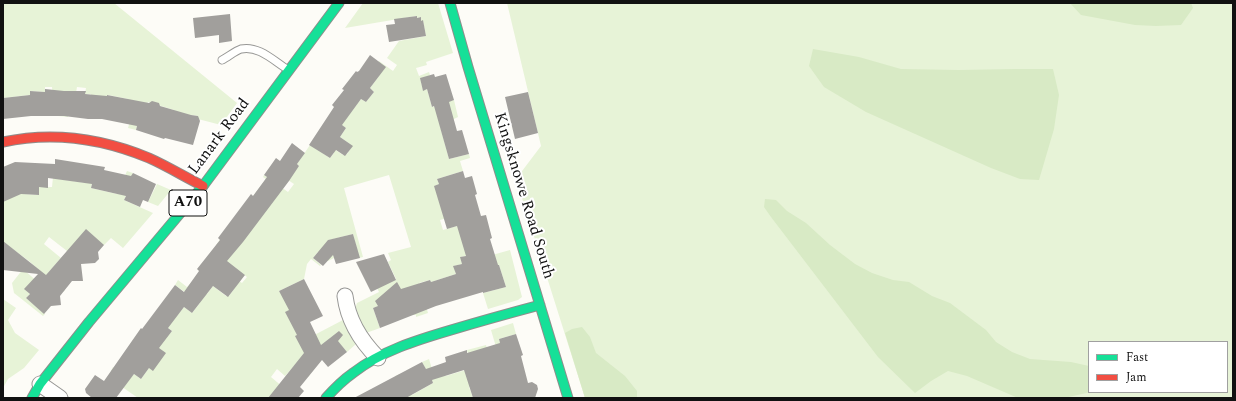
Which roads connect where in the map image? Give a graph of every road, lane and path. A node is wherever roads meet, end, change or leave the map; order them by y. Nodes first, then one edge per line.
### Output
1 (339, 3) edge
2 (450, 3) edge
3 (222, 60) dead end
4 (289, 70) junction
5 (3, 142) edge
6 (202, 186) junction
7 (345, 296) dead end
8 (540, 305) junction
9 (378, 358) junction
10 (40, 384) junction
11 (32, 398) edge
12 (60, 398) edge
13 (326, 398) edge
14 (568, 398) edge

1 - 4 street, Lanark Road / A70
2 - 8 street, Kingsknowe Road South
3 - 4 lane
4 - 6 street, Lanark Road / A70
5 - 6 street
6 - 10 street, Lanark Road / A70
7 - 9 street
8 - 9 street
8 - 14 street, Kingsknowe Road South
9 - 13 street
10 - 11 street, Lanark Road / A70
10 - 12 street

